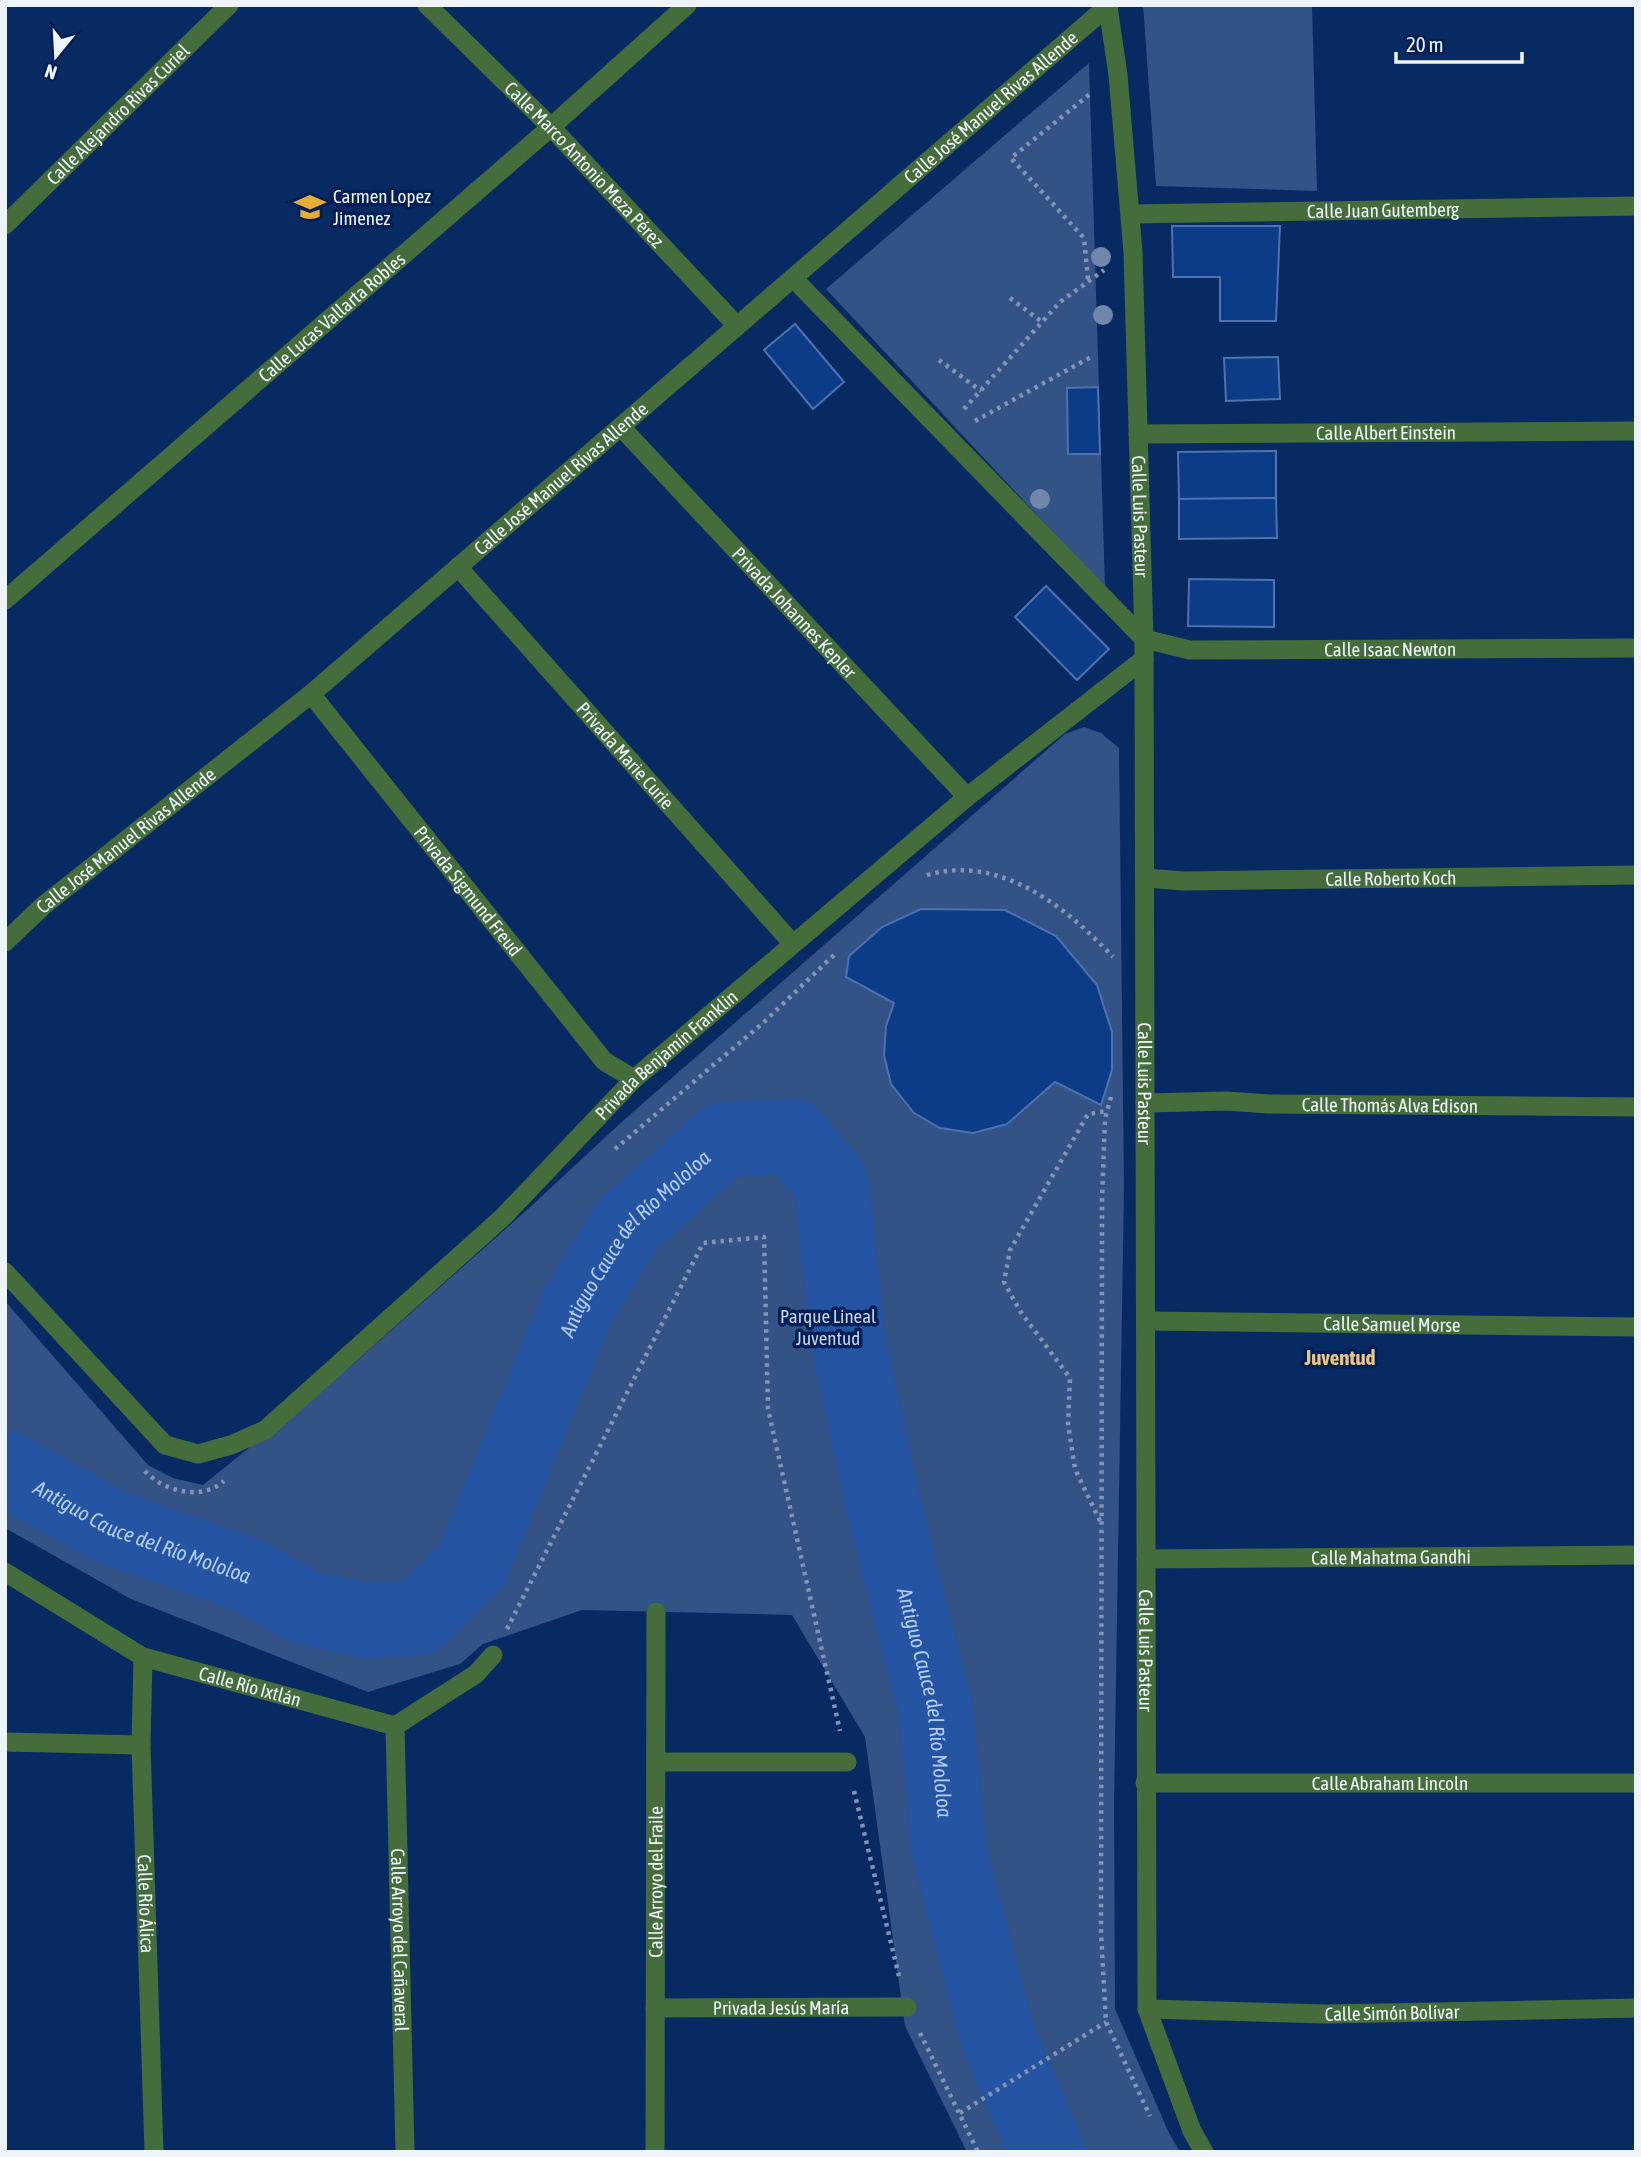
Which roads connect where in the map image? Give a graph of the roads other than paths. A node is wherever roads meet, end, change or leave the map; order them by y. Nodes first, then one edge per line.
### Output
1 (229, 5) edge
2 (427, 5) edge
3 (687, 5) edge
4 (1108, 6) edge
5 (551, 127) junction
6 (1636, 206) edge
7 (1131, 214) junction
8 (5, 225) edge
9 (793, 278) junction
10 (737, 326) junction
11 (621, 427) junction
12 (1636, 431) edge
13 (1138, 435) junction
14 (458, 567) junction
15 (5, 600) edge
16 (1636, 648) edge
17 (1144, 649) junction
18 (311, 694) junction
19 (967, 797) junction
20 (1636, 875) edge
21 (1146, 878) junction
22 (5, 942) edge
23 (793, 944) junction
24 (634, 1079) junction
25 (1145, 1103) junction
26 (1636, 1107) edge
27 (5, 1272) edge
28 (1147, 1321) junction
29 (1636, 1327) edge
30 (1636, 1555) edge
31 (1146, 1559) junction
32 (5, 1572) edge
33 (656, 1612) dead end
34 (493, 1655) road end
35 (143, 1657) junction
36 (395, 1726) junction
37 (5, 1742) edge
38 (141, 1745) junction
39 (657, 1762) junction
40 (846, 1762) road end
41 (1145, 1783) junction
42 (1636, 1783) edge
43 (907, 2007) road end
44 (655, 2008) junction
45 (1636, 2008) edge
46 (1147, 2009) junction
47 (154, 2152) edge
48 (405, 2152) edge
49 (655, 2152) edge
50 (1204, 2152) edge

1 - 8 street, Calle Alejandro Rivas Curiel
2 - 5 street, Calle Marco Antonio Meza Pérez
3 - 5 street, Calle Lucas Vallarta Robles
4 - 7 street, Calle Luis Pasteur
4 - 9 street, Calle José Manuel Rivas Allende
5 - 10 street, Calle Marco Antonio Meza Pérez
5 - 15 street, Calle Lucas Vallarta Robles
6 - 7 street, Calle Juan Gutemberg
7 - 13 street, Calle Luis Pasteur
9 - 10 street, Calle José Manuel Rivas Allende
9 - 17 street
10 - 11 street, Calle José Manuel Rivas Allende
11 - 14 street, Calle José Manuel Rivas Allende
11 - 19 street, Privada Johannes Kepler
12 - 13 street, Calle Albert Einstein
13 - 17 street, Calle Luis Pasteur
14 - 18 street, Calle José Manuel Rivas Allende
14 - 23 street, Privada Marie Curie
16 - 17 street, Calle Isaac Newton
17 - 19 street, Privada Benjamín Franklin
17 - 21 street, Calle Luis Pasteur
18 - 22 street, Calle José Manuel Rivas Allende
18 - 24 street, Privada Sigmund Freud
19 - 23 street, Privada Benjamín Franklin
20 - 21 street, Calle Roberto Koch
21 - 25 street, Calle Luis Pasteur
23 - 24 street, Privada Benjamín Franklin
24 - 27 street, Privada Benjamín Franklin
25 - 26 street, Calle Thomás Alva Edison
25 - 28 street, Calle Luis Pasteur
28 - 29 street, Calle Samuel Morse
28 - 31 street, Calle Luis Pasteur
30 - 31 street, Calle Mahatma Gandhi
31 - 41 street, Calle Luis Pasteur
32 - 35 street, Calle Río Ixtlán
33 - 39 street, Calle Arroyo del Fraile
34 - 36 street
35 - 36 street, Calle Río Ixtlán
35 - 38 street, Calle Río Álica
36 - 48 street, Calle Arroyo del Cañaveral
37 - 38 street
38 - 47 street, Calle Río Álica
39 - 40 street
39 - 44 street, Calle Arroyo del Fraile
41 - 42 street, Calle Abraham Lincoln
41 - 46 street, Calle Luis Pasteur
43 - 44 street, Privada Jesús María
44 - 49 street, Calle Arroyo del Fraile
45 - 46 street, Calle Simón Bolívar
46 - 50 street, Calle Luis Pasteur

